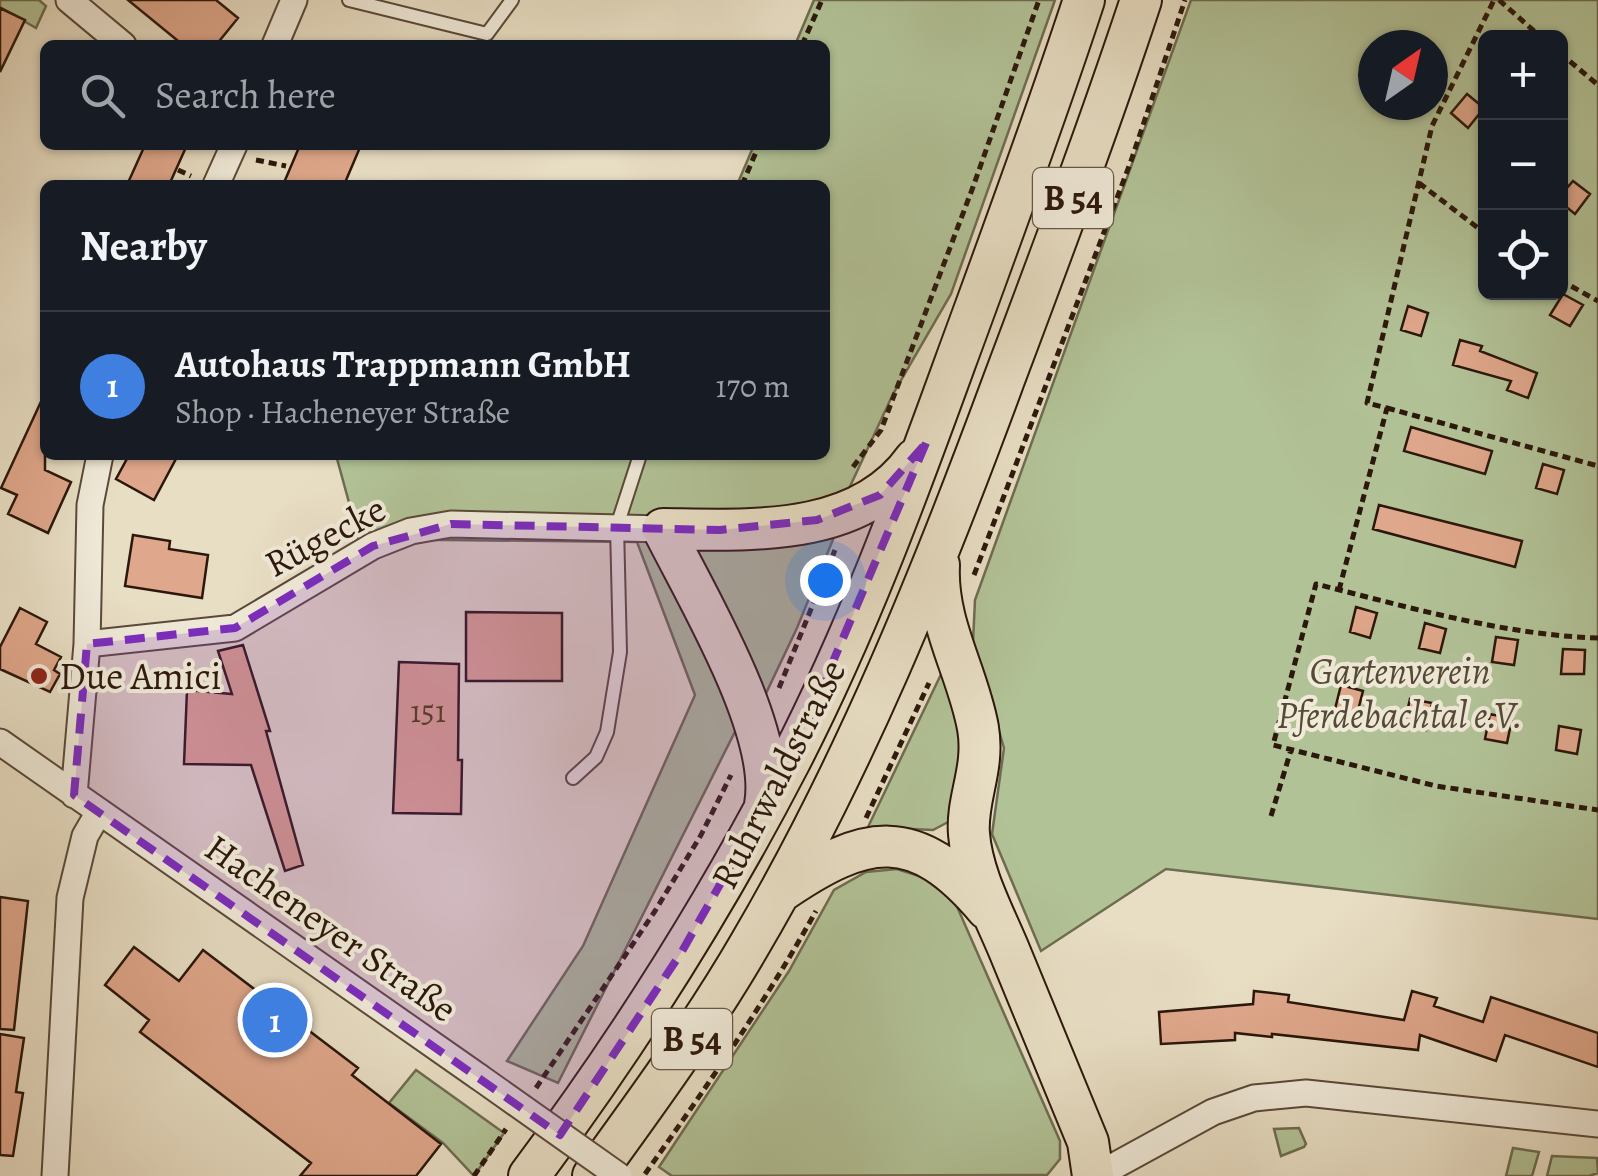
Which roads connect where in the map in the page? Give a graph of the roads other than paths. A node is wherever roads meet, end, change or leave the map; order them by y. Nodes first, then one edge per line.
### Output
1 (69, 0) edge
2 (294, 0) edge
3 (349, 0) edge
4 (512, 0) edge
5 (1084, 0) edge
6 (1140, 0) edge
7 (117, 40) edge
8 (277, 40) edge
9 (230, 150) edge
10 (209, 180) edge
11 (926, 444) junction
12 (99, 460) edge
13 (638, 460) edge
14 (618, 526) junction
15 (663, 529) junction
16 (946, 536) junction
17 (88, 644) junction
18 (0, 742) edge
19 (573, 778) dead end
20 (74, 795) junction
21 (99, 812) junction
22 (763, 812) junction
23 (778, 894) junction
24 (996, 919) junction
25 (1598, 1124) edge
26 (54, 1176) edge
27 (529, 1176) edge
28 (593, 1176) edge
29 (619, 1176) edge
30 (1095, 1176) edge

1 - 7 street
2 - 8 street
3 - 4 lane
5 - 11 highway, Ruhrwaldstraße / B 54
6 - 16 highway, Ruhrwaldstraße / B 54
9 - 10 street
11 - 15 highway
11 - 22 highway, Ruhrwaldstraße / B 54
12 - 17 street
13 - 14 lane
14 - 15 street, Rügecke
14 - 17 street, Rügecke
14 - 19 lane
15 - 22 highway
16 - 23 highway, Ruhrwaldstraße / B 54
16 - 24 highway
17 - 20 street
18 - 20 street, Hacheneyer Straße
20 - 21 street, Hacheneyer Straße
21 - 26 street
21 - 29 street, Hacheneyer Straße, bridge
22 - 27 highway, Ruhrwaldstraße / B 54
23 - 24 highway
23 - 28 highway, Ruhrwaldstraße / B 54
24 - 30 highway
25 - 30 street

